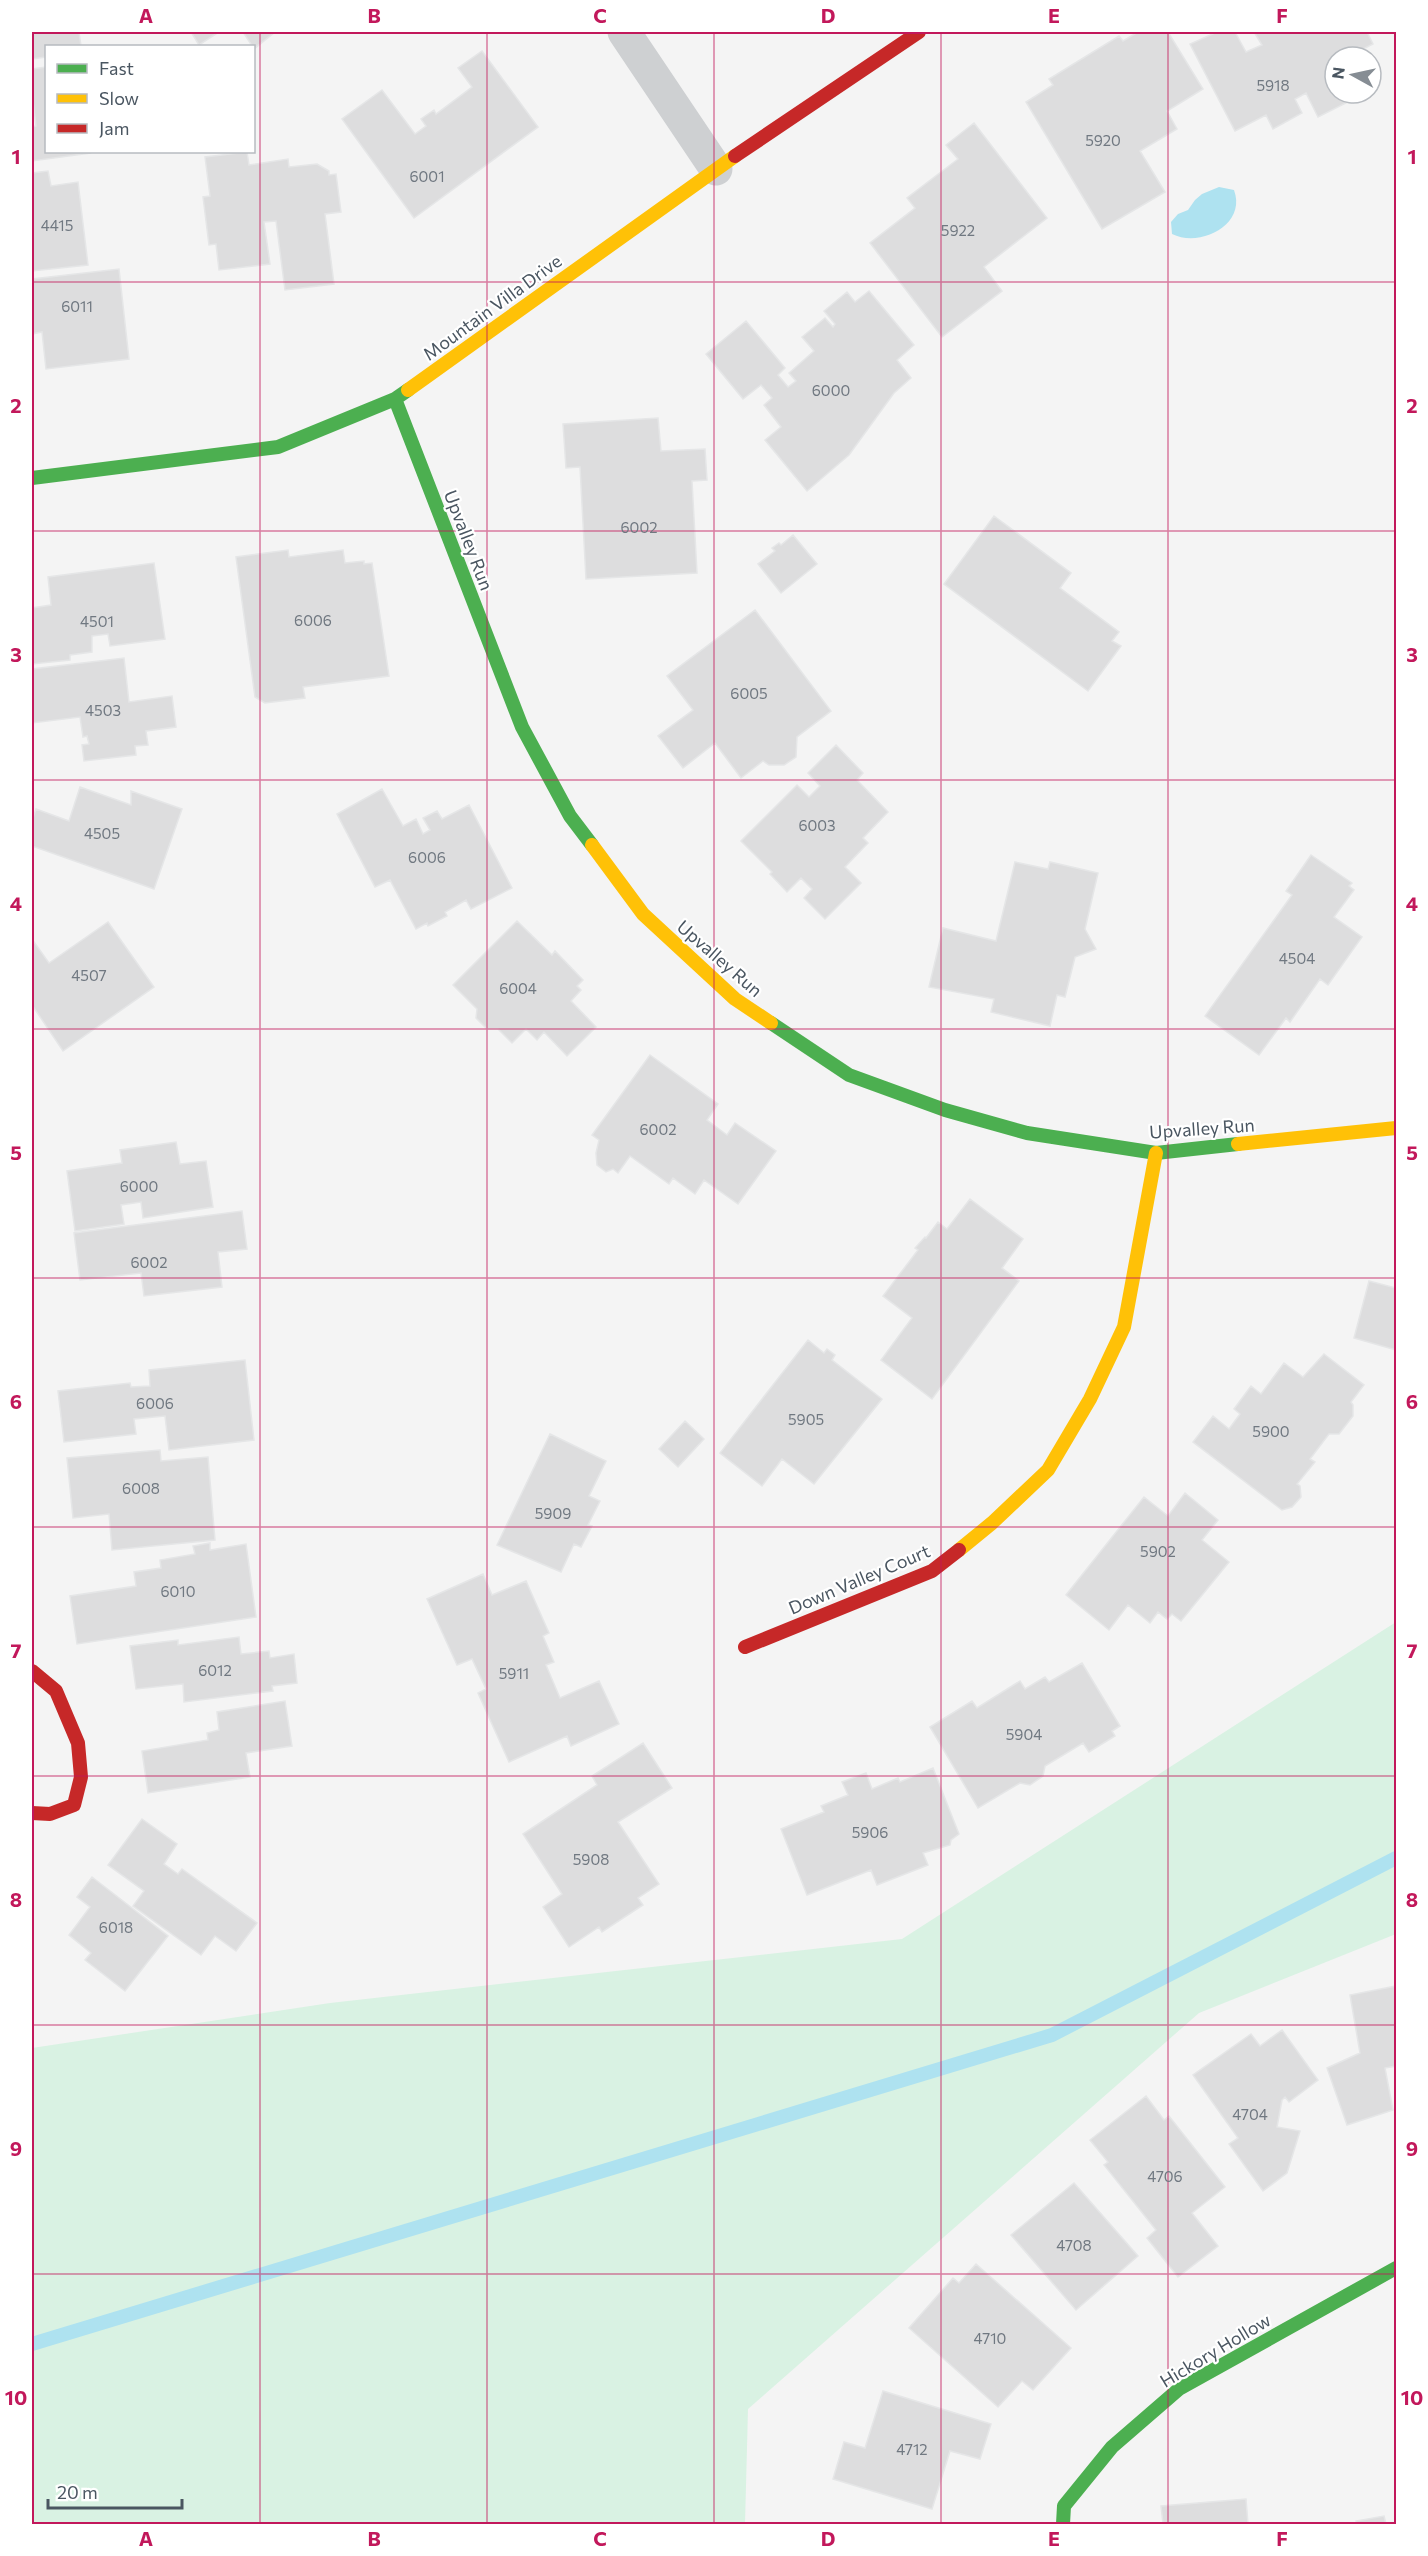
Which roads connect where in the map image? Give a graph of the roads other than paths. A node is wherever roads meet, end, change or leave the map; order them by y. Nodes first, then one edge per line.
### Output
1 (624, 32) edge
2 (919, 32) edge
3 (716, 169) junction
4 (395, 399) junction
5 (32, 478) edge
6 (1396, 1128) edge
7 (1156, 1153) junction
8 (745, 1647) dead end
9 (32, 1671) edge
10 (32, 1813) edge
11 (1396, 2268) edge
12 (1063, 2524) edge

1 - 3 street
2 - 3 street, Mountain Villa Drive
3 - 4 street, Mountain Villa Drive
4 - 5 street, Mountain Villa Drive
4 - 7 street, Upvalley Run
6 - 7 street, Upvalley Run
7 - 8 street, Down Valley Court
9 - 10 street
11 - 12 street, Hickory Hollow

